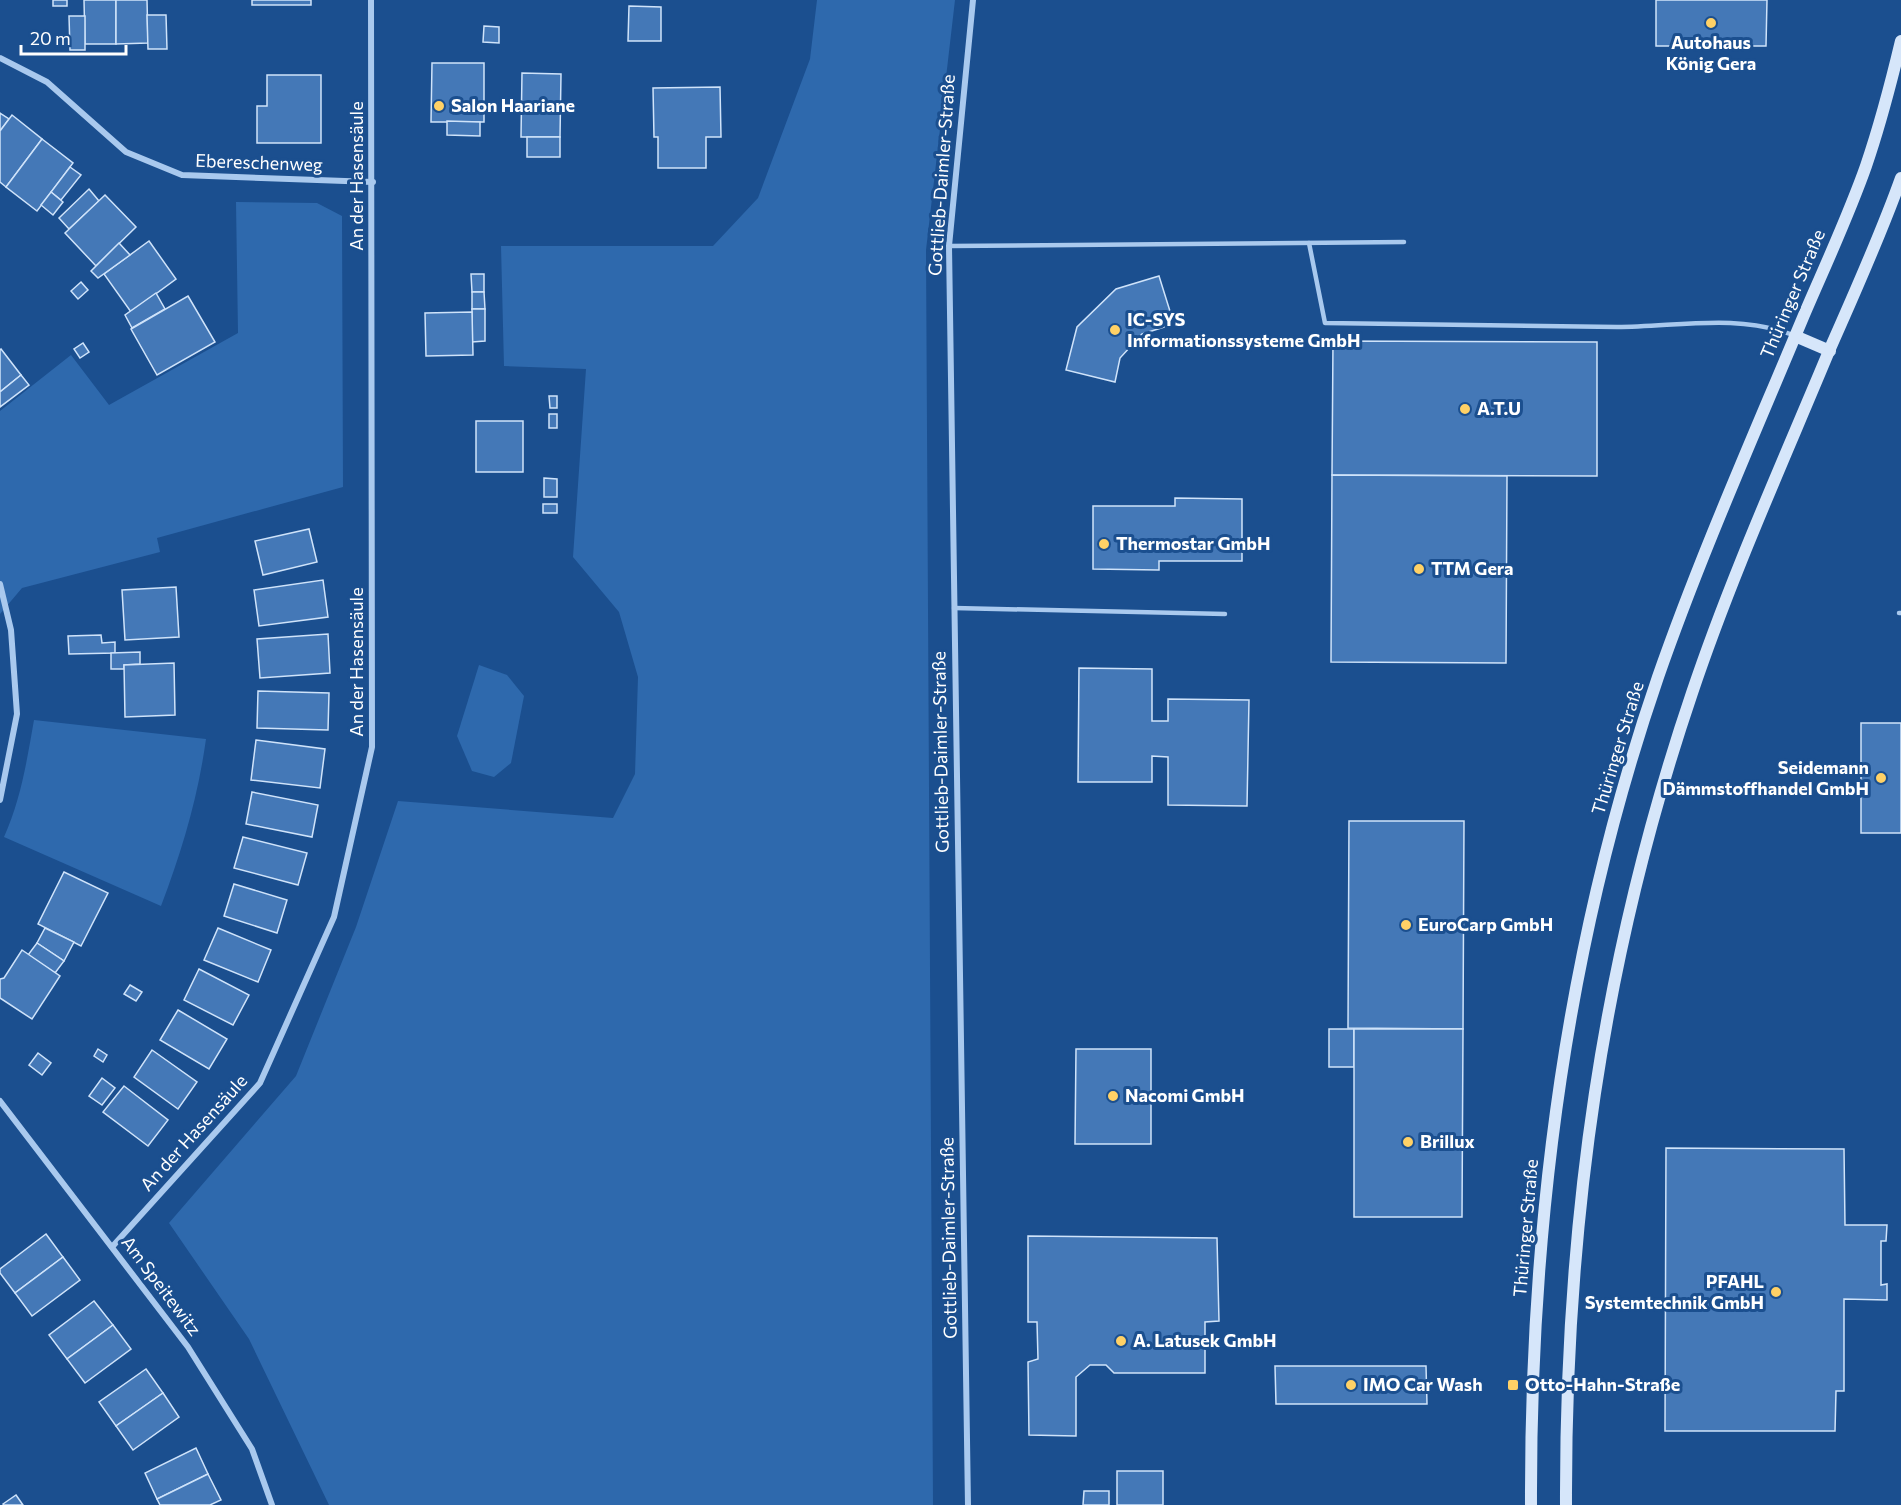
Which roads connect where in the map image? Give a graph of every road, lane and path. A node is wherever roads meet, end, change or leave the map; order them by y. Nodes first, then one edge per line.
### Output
1 (371, 0) edge
2 (973, 0) edge
3 (1901, 41) edge
4 (0, 58) edge
5 (1901, 178) edge
6 (373, 182) junction
7 (1404, 242) dead end
8 (1309, 243) junction
9 (949, 246) junction
10 (1795, 336) junction
11 (1830, 351) junction
12 (0, 584) edge
13 (954, 608) junction
14 (1225, 614) dead end
15 (0, 800) edge
16 (0, 1101) edge
17 (112, 1247) junction
18 (272, 1505) edge
19 (968, 1505) edge
20 (1531, 1505) edge
21 (1566, 1505) edge

1 - 6 street, An der Hasensäule
2 - 9 street, Gottlieb-Daimler-Straße
3 - 10 main road, Thüringer Straße
4 - 6 street, Ebereschenweg
5 - 11 main road
6 - 17 street, An der Hasensäule
7 - 8 lane
8 - 9 lane
8 - 10 lane
9 - 13 street, Gottlieb-Daimler-Straße
10 - 11 main road
10 - 20 main road, Thüringer Straße
11 - 21 main road
12 - 15 street
13 - 14 lane
13 - 19 street, Gottlieb-Daimler-Straße
16 - 17 street, Am Speitewitz
17 - 18 street, Am Speitewitz

